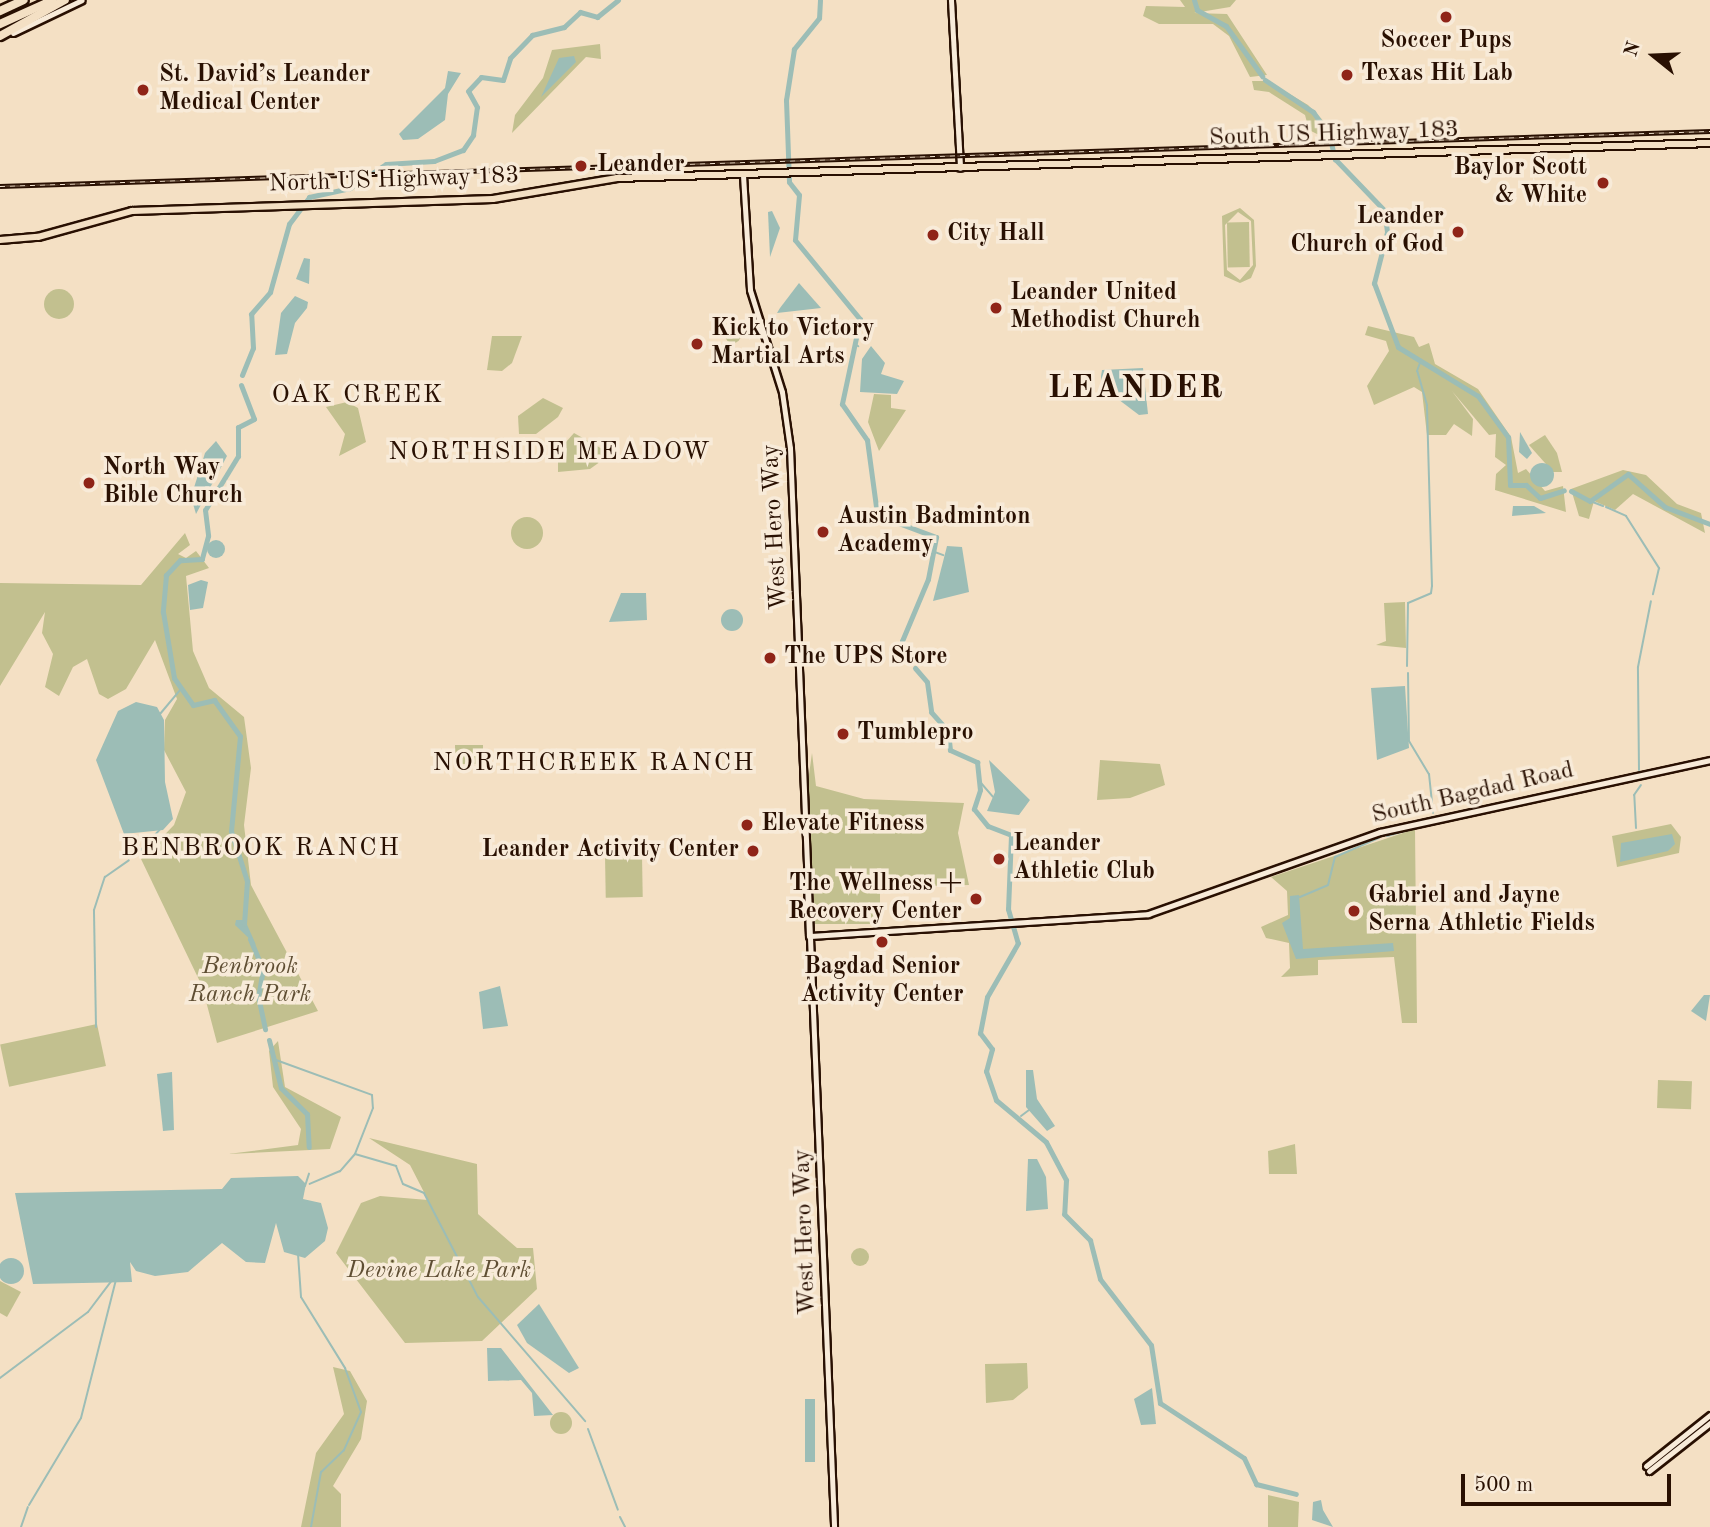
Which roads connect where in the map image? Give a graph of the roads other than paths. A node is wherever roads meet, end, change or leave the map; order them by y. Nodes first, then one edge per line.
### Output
1 (17, 0) edge
2 (24, 0) edge
3 (53, 0) edge
4 (65, 0) edge
5 (82, 0) edge
6 (951, 0) edge
7 (0, 8) edge
8 (0, 24) edge
9 (0, 37) edge
10 (1710, 143) edge
11 (960, 168) junction
12 (743, 175) junction
13 (0, 240) edge
14 (1710, 760) edge
15 (809, 936) junction
16 (1710, 1415) edge
17 (1710, 1423) edge
18 (834, 1527) edge

1 - 7 highway
2 - 7 highway
3 - 8 highway
4 - 9 highway
5 - 9 main road
6 - 11 main road
10 - 11 main road, South US Highway 183
11 - 12 main road, North US Highway 183
12 - 13 main road, North US Highway 183
12 - 15 main road, West Hero Way
14 - 15 main road, South Bagdad Road
15 - 18 main road, West Hero Way
16 - 17 main road

